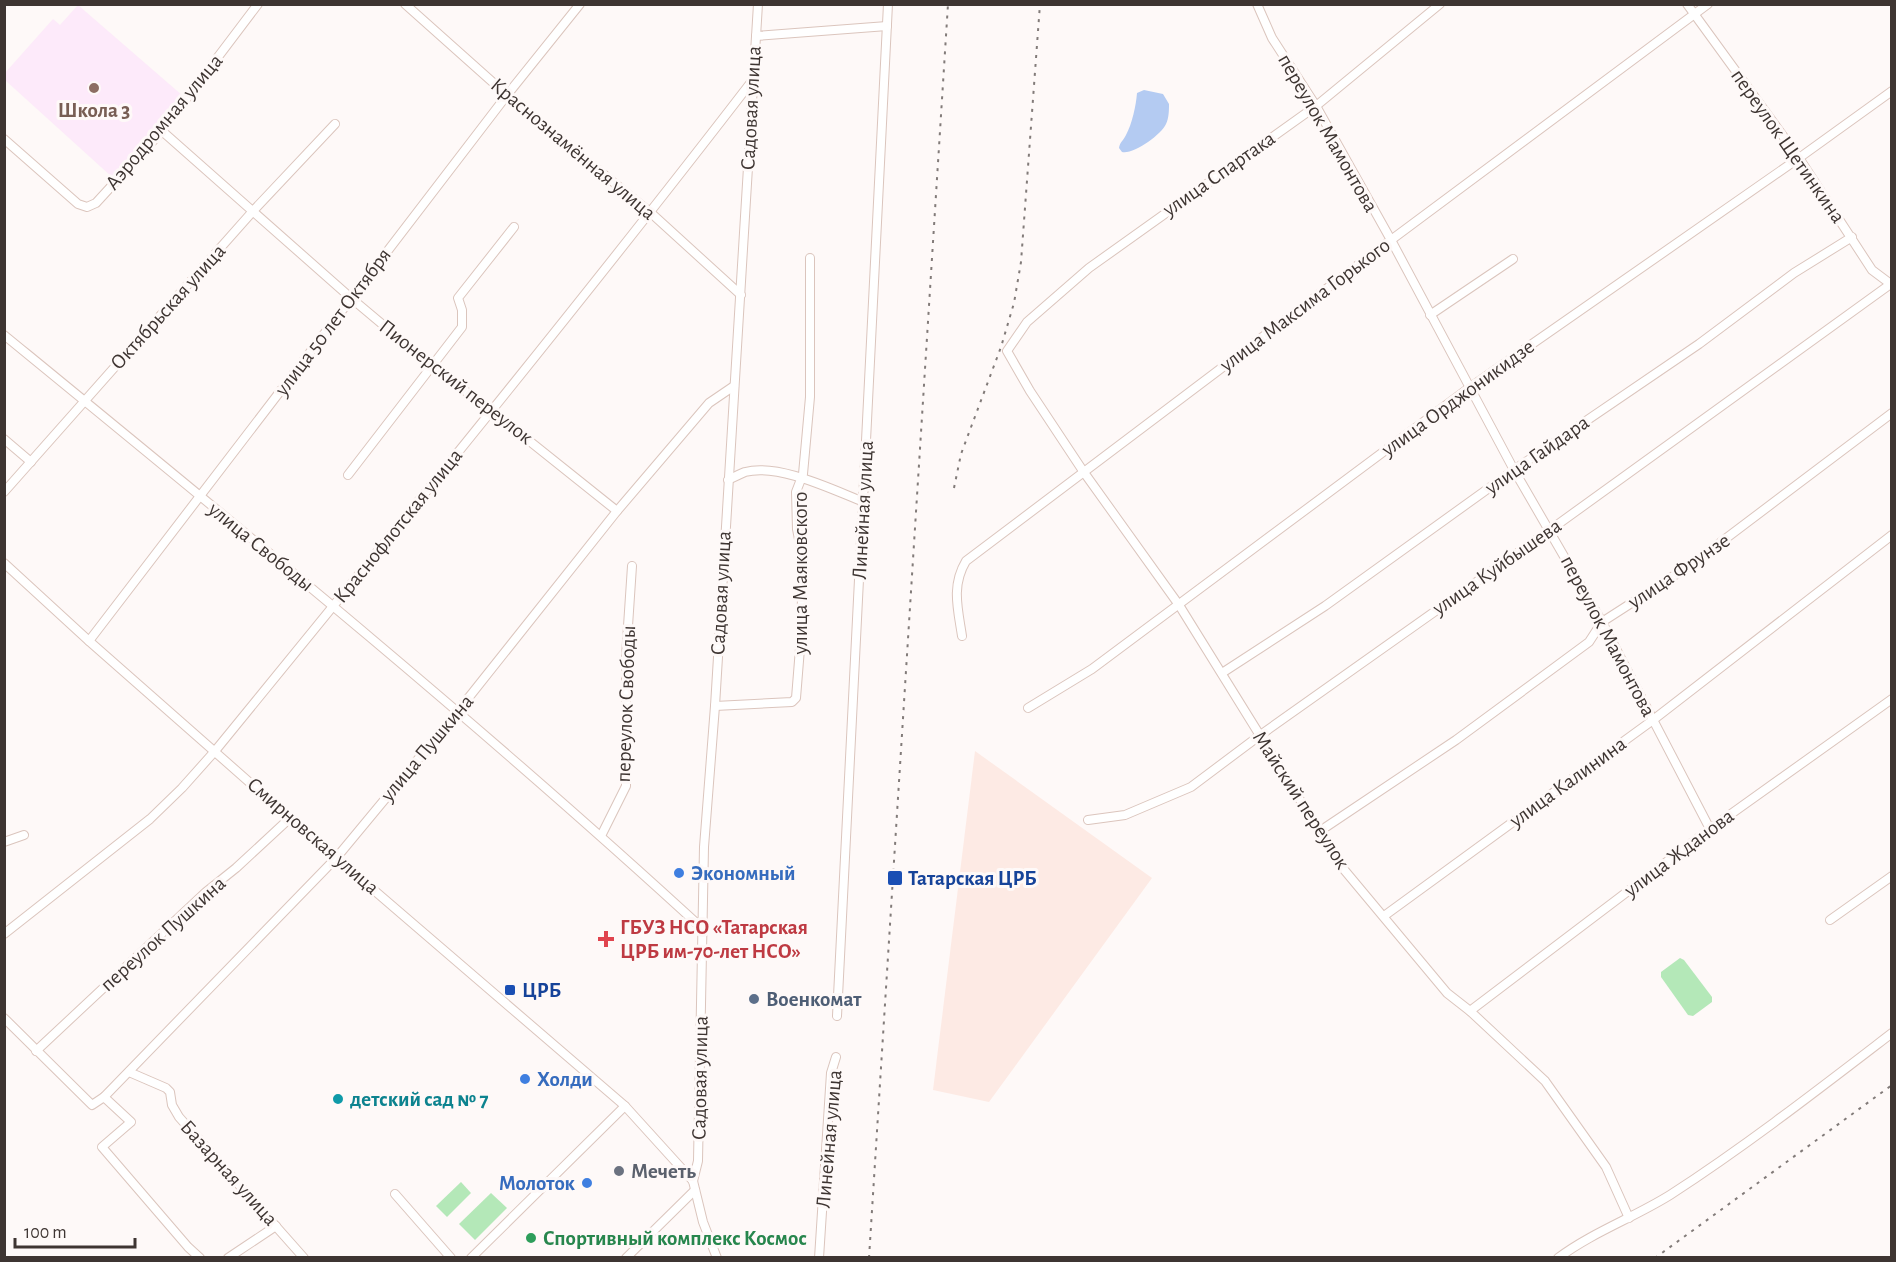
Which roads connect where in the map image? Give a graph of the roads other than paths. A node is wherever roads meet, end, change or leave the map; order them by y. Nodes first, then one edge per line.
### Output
1 (258, 4) edge
2 (405, 4) edge
3 (580, 4) edge
4 (758, 4) edge
5 (888, 4) edge
6 (1257, 4) edge
7 (1440, 4) edge
8 (1687, 4) edge
9 (1708, 4) edge
10 (1695, 14) junction
11 (887, 26) junction
12 (756, 36) junction
13 (753, 80) junction
14 (1892, 91) edge
15 (507, 95) junction
16 (1316, 106) junction
17 (335, 124) dead end
18 (162, 131) junction
19 (4, 139) edge
20 (1799, 158) junction
21 (253, 211) junction
22 (651, 213) junction
23 (514, 227) dead end
24 (1852, 237) junction
25 (1391, 240) junction
26 (810, 258) dead end
27 (1513, 259) dead end
28 (1891, 284) edge
29 (741, 295) junction
30 (351, 298) junction
31 (1430, 315) junction
32 (4, 335) edge
33 (1007, 351) joint
34 (432, 366) junction
35 (734, 386) junction
36 (1469, 388) junction
37 (84, 401) junction
38 (492, 411) junction
39 (1892, 413) edge
40 (4, 439) edge
41 (31, 462) junction
42 (1514, 470) junction
43 (1083, 471) junction
44 (348, 475) dead end
45 (802, 479) junction
46 (728, 480) junction
47 (4, 492) edge
48 (200, 497) junction
49 (864, 502) junction
50 (617, 511) junction
51 (1550, 530) junction
52 (1892, 535) edge
53 (4, 563) edge
54 (632, 566) dead end
55 (1179, 605) junction
56 (334, 606) junction
57 (1602, 622) junction
58 (962, 636) dead end
59 (89, 641) junction
60 (1222, 673) junction
61 (1892, 699) edge
62 (715, 706) junction
63 (1028, 708) dead end
64 (458, 711) junction
65 (1653, 720) junction
66 (1259, 736) junction
67 (215, 751) junction
68 (290, 818) junction
69 (1088, 820) dead end
70 (1710, 829) junction
71 (1320, 831) junction
72 (24, 835) dead end
73 (601, 836) junction
74 (4, 842) edge
75 (336, 857) junction
76 (1892, 876) edge
77 (1383, 916) junction
78 (1830, 920) dead end
79 (704, 930) junction
80 (4, 934) edge
81 (1470, 1011) junction
82 (837, 1016) dead end
83 (4, 1018) edge
84 (1892, 1033) edge
85 (36, 1051) junction
86 (836, 1057) dead end
87 (129, 1072) junction
88 (105, 1097) junction
89 (625, 1106) junction
90 (693, 1181) junction
91 (695, 1190) junction
92 (395, 1194) dead end
93 (1629, 1218) junction
94 (276, 1226) junction
95 (200, 1257) edge
96 (228, 1257) edge
97 (304, 1257) edge
98 (451, 1257) edge
99 (471, 1257) edge
100 (626, 1257) edge
101 (717, 1257) edge
102 (819, 1257) edge
103 (1558, 1257) edge

1 - 18 street, Аэродромная улица
2 - 15 street, Краснознамённая улица
3 - 15 street, улица 50 лет Октября
4 - 12 street, Садовая улица
5 - 11 street, Линейная улица
6 - 16 street, переулок Мамонтова
7 - 16 street, улица Спартака
8 - 10 street, переулок Щетинкина
9 - 10 street, улица Максима Горького
10 - 20 street, переулок Щетинкина
10 - 25 street, улица Максима Горького
11 - 12 street
11 - 49 street, Линейная улица
12 - 13 street, Садовая улица
13 - 22 street, Краснофлотская улица
13 - 29 street, Садовая улица
14 - 20 street, улица Орджоникидзе
15 - 22 street, Краснознамённая улица
15 - 30 street, улица 50 лет Октября
16 - 25 street, переулок Мамонтова
16 - 33 street, улица Спартака
17 - 21 street, Октябрьская улица
18 - 19 street, Аэродромная улица
18 - 21 street, Пионерский переулок
20 - 24 street, переулок Щетинкина
20 - 36 street, улица Орджоникидзе
21 - 30 street, Пионерский переулок
21 - 37 street, Октябрьская улица
22 - 29 street, Краснознамённая улица
22 - 38 street, Краснофлотская улица
23 - 34 street
24 - 28 street, переулок Щетинкина
24 - 42 street, улица Гайдара
25 - 31 street, переулок Мамонтова
25 - 43 street, улица Максима Горького
26 - 45 street, улица Маяковского
27 - 31 street
28 - 51 street, улица Куйбышева
29 - 35 street, Садовая улица
30 - 34 street, Пионерский переулок
30 - 48 street, улица 50 лет Октября
31 - 36 street, переулок Мамонтова
32 - 37 street, улица Свободы
33 - 43 street, Майский переулок
34 - 38 street, Пионерский переулок
34 - 44 street
35 - 46 street, Садовая улица
35 - 50 street, улица Пушкина
36 - 42 street, переулок Мамонтова
36 - 55 street, улица Орджоникидзе
37 - 41 street, Октябрьская улица
37 - 48 street, улица Свободы
38 - 50 street, Пионерский переулок
38 - 56 street, Краснофлотская улица
39 - 57 street, улица Фрунзе
40 - 41 street
41 - 47 street, Октябрьская улица
42 - 51 street, переулок Мамонтова
42 - 60 street, улица Гайдара
43 - 55 street, Майский переулок
43 - 58 street, улица Максима Горького
45 - 46 street
45 - 49 street
45 - 62 street, улица Маяковского
46 - 62 street, Садовая улица
48 - 56 street, улица Свободы
48 - 59 street, улица 50 лет Октября
49 - 82 street, Линейная улица
50 - 64 street, улица Пушкина
51 - 57 street, переулок Мамонтова
51 - 66 street, улица Куйбышева
52 - 65 street, улица Калинина
53 - 59 street, Смирновская улица
54 - 73 street, переулок Свободы
55 - 60 street, Майский переулок
55 - 63 street, улица Орджоникидзе
56 - 64 street, улица Свободы
56 - 67 street, Краснофлотская улица
57 - 65 street, переулок Мамонтова
57 - 71 street, улица Фрунзе
59 - 67 street, Смирновская улица
60 - 66 street, Майский переулок
61 - 70 street, улица Жданова
62 - 79 street, Садовая улица
64 - 73 street, улица Свободы
64 - 75 street, улица Пушкина
65 - 70 street, переулок Мамонтова
65 - 77 street, улица Калинина
66 - 69 street, улица Куйбышева
66 - 71 street, Майский переулок
67 - 68 street, Смирновская улица
67 - 80 street, Краснофлотская улица
68 - 75 street, Смирновская улица
68 - 85 street, переулок Пушкина
70 - 81 street, улица Жданова
71 - 77 street, Майский переулок
72 - 74 street
73 - 79 street, улица Свободы
75 - 87 street, улица Пушкина
75 - 89 street, Смирновская улица
76 - 78 street
77 - 81 street, Майский переулок
79 - 90 street, Садовая улица
81 - 93 street, Майский переулок
83 - 85 street
84 - 93 street
85 - 88 street
86 - 102 street, Линейная улица
87 - 88 street, улица Пушкина
87 - 94 street, Базарная улица
88 - 95 street
89 - 90 street, Смирновская улица
89 - 99 street
90 - 91 street
91 - 100 street
91 - 101 street
92 - 98 street
93 - 103 street
94 - 96 street
94 - 97 street, Базарная улица

